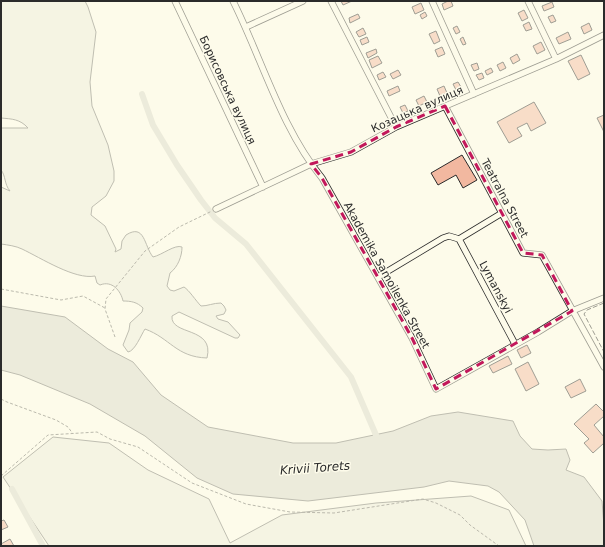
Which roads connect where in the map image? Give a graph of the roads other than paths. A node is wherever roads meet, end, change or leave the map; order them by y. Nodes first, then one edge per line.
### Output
1 (175, 1) edge
2 (233, 1) edge
3 (304, 1) edge
4 (331, 1) edge
5 (432, 1) edge
6 (528, 1) edge
7 (246, 27) junction
8 (604, 35) edge
9 (556, 59) junction
10 (474, 94) junction
11 (445, 106) junction
12 (396, 127) junction
13 (311, 164) junction
14 (263, 187) junction
15 (214, 210) road end
16 (502, 213) junction
17 (459, 239) junction
18 (378, 277) junction
19 (604, 298) edge
20 (572, 311) junction
21 (515, 344) junction
22 (604, 367) edge

1 - 14 street, Борисовська вулиця
2 - 7 street, Akademika Samoilenka Street
3 - 7 street
4 - 12 street
5 - 10 street
6 - 9 street
7 - 13 street, Akademika Samoilenka Street
8 - 9 street, Козацька вулиця
9 - 10 street, Козацька вулиця
10 - 11 street, Козацька вулиця
11 - 12 street, Козацька вулиця
11 - 16 street, Teatralna Street
12 - 13 street, Козацька вулиця
13 - 14 street, Козацька вулиця
13 - 18 street, Akademika Samoilenka Street
14 - 15 street, Козацька вулиця
16 - 17 street
16 - 20 street, Teatralna Street
17 - 18 street
17 - 21 street, Lymanskyi
18 - 21 street, Akademika Samoilenka Street
19 - 20 street, Akademika Samoilenka Street
20 - 21 street, Akademika Samoilenka Street
20 - 22 street, Teatralna Street

